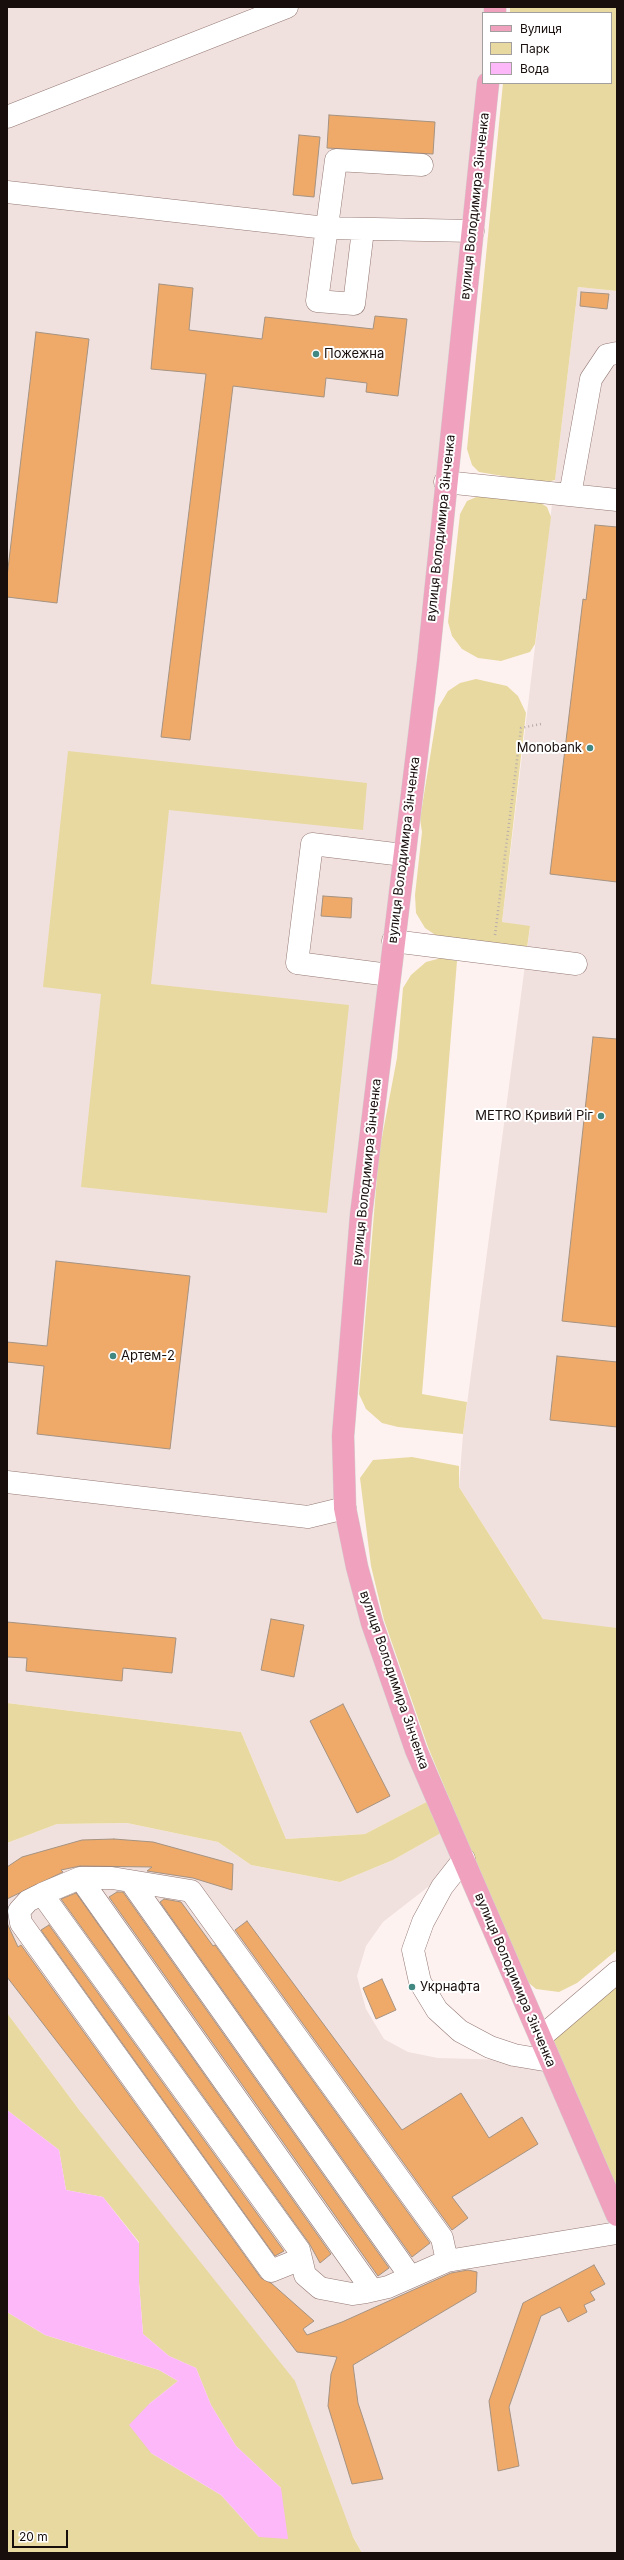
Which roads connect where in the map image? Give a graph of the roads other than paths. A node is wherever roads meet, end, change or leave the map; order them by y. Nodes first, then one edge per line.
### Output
1 (287, 7) edge
2 (488, 84) edge
3 (7, 117) edge
4 (422, 165) dead end
5 (7, 192) edge
6 (326, 228) junction
7 (363, 230) junction
8 (473, 231) junction
9 (617, 353) edge
10 (445, 482) junction
11 (570, 495) junction
12 (617, 500) edge
13 (403, 855) junction
14 (393, 941) junction
15 (576, 964) dead end
16 (389, 975) junction
17 (7, 1482) edge
18 (345, 1508) junction
19 (464, 1859) junction
20 (80, 1878) junction
21 (132, 1882) junction
22 (42, 1894) junction
23 (617, 1972) edge
24 (541, 2037) junction
25 (550, 2061) junction
26 (617, 2214) edge
27 (617, 2233) edge
28 (301, 2259) junction
29 (447, 2261) junction
30 (410, 2276) junction
31 (372, 2290) junction

1 - 3 lane
2 - 8 main road, вулиця Володимира Зінченка
4 - 6 lane
5 - 6 lane
6 - 7 lane
6 - 7 lane
7 - 8 lane
8 - 10 main road, вулиця Володимира Зінченка
9 - 11 lane
10 - 11 lane
10 - 13 main road, вулиця Володимира Зінченка
11 - 12 lane
13 - 14 main road, вулиця Володимира Зінченка
13 - 16 lane
14 - 15 lane
14 - 16 main road, вулиця Володимира Зінченка
16 - 18 main road, вулиця Володимира Зінченка
17 - 18 lane
18 - 19 main road, вулиця Володимира Зінченка
19 - 24 main road, вулиця Володимира Зінченка
19 - 25 lane
20 - 21 lane
20 - 22 lane
20 - 31 lane
21 - 29 lane
21 - 30 lane
22 - 28 lane
22 - 28 lane
23 - 24 lane
24 - 25 main road, вулиця Володимира Зінченка
25 - 26 main road, вулиця Володимира Зінченка
27 - 29 lane
28 - 31 lane
29 - 30 lane
30 - 31 lane

